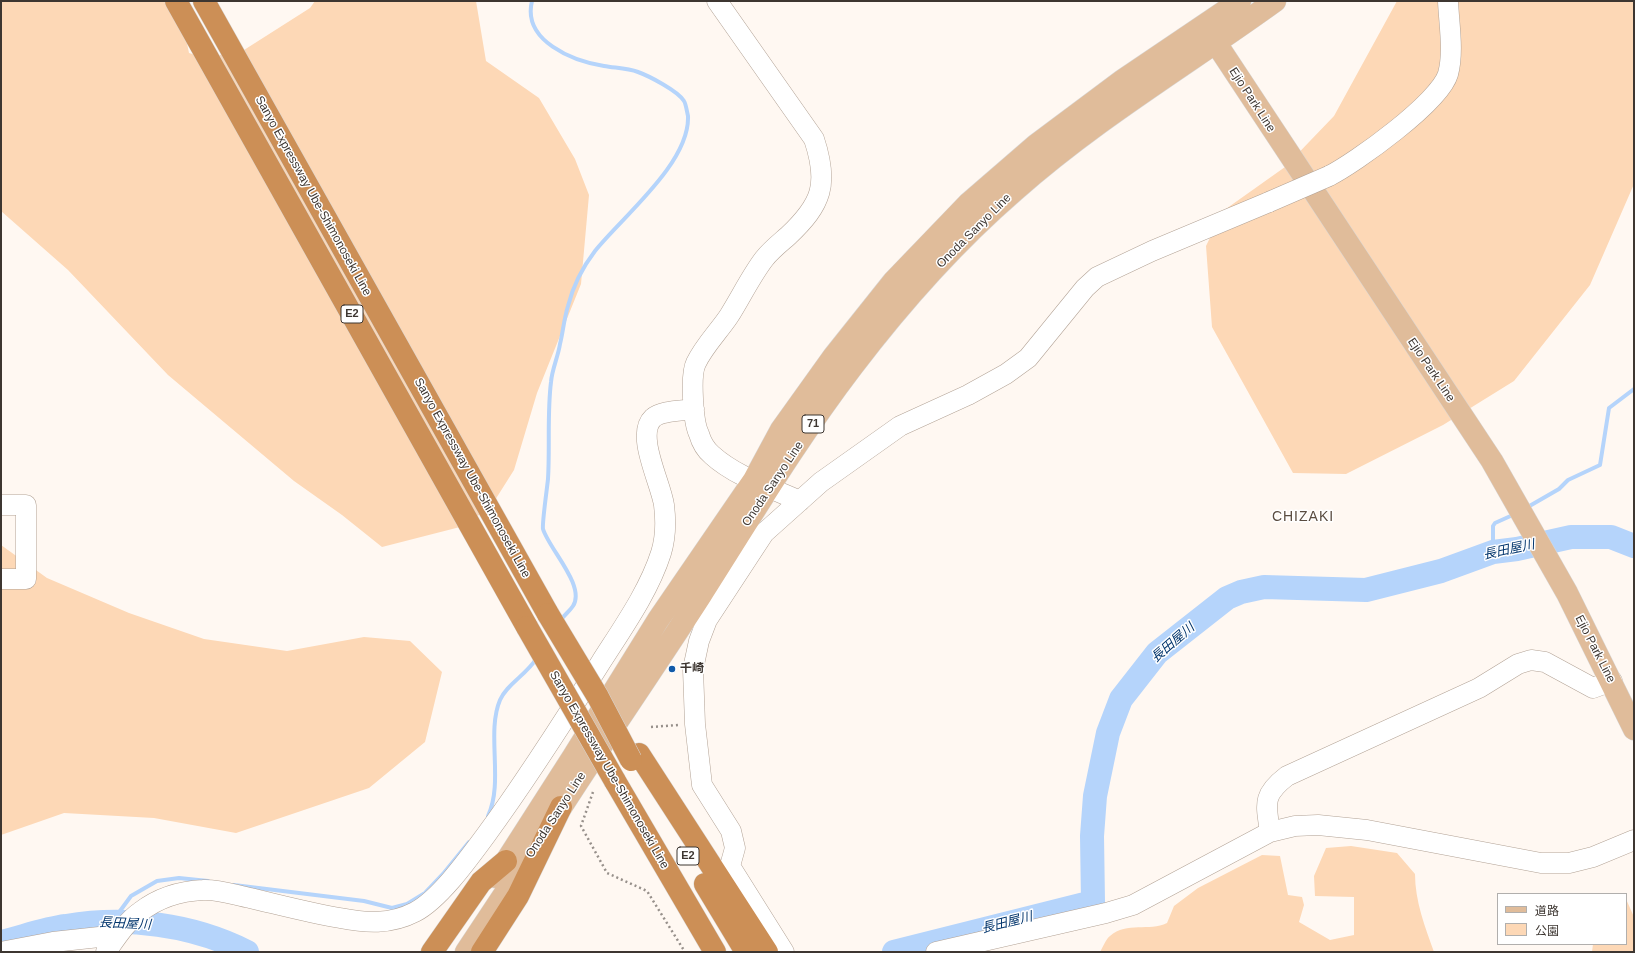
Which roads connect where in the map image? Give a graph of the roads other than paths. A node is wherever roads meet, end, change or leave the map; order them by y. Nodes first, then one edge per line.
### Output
1 (176, 1) edge
2 (204, 1) edge
3 (717, 1) edge
4 (1240, 1) edge
5 (1275, 1) edge
6 (1448, 1) edge
7 (1204, 25) junction
8 (1215, 43) junction
9 (694, 409) junction
10 (761, 484) junction
11 (800, 501) junction
12 (1, 505) edge
13 (1, 579) edge
14 (1612, 681) junction
15 (1633, 724) edge
16 (635, 757) junction
17 (561, 807) junction
18 (1270, 832) junction
19 (1634, 840) edge
20 (506, 861) junction
21 (118, 935) junction
22 (1, 952) edge
23 (106, 952) edge
24 (432, 952) edge
25 (444, 952) edge
26 (466, 952) edge
27 (482, 952) edge
28 (715, 952) edge
29 (746, 952) edge
30 (767, 952) edge
31 (784, 952) edge
32 (936, 952) edge

1 - 28 highway, Sanyo Expressway Ube-Shimonoseki Line / E2, bridge
2 - 16 highway, Sanyo Expressway Ube-Shimonoseki Line / E2, bridge
3 - 9 street
4 - 7 main road, Onoda Sanyo Line / 71
5 - 8 main road, Onoda Sanyo Line / 71
6 - 11 street, bridge
7 - 8 main road, Ejio Park Line
7 - 10 main road, Onoda Sanyo Line / 71
8 - 10 main road, Onoda Sanyo Line / 71
8 - 14 main road, Ejio Park Line
9 - 10 street
9 - 21 street
10 - 11 street
10 - 17 main road, Onoda Sanyo Line / 71
10 - 20 main road, Onoda Sanyo Line / 71
11 - 31 street
12 - 13 street
14 - 15 main road, Ejio Park Line
14 - 18 street
16 - 29 highway, Sanyo Expressway Ube-Shimonoseki Line / E2
16 - 30 highway
17 - 26 main road, Onoda Sanyo Line / 71
17 - 27 highway
18 - 19 street
18 - 32 street
20 - 24 highway
20 - 25 main road, Onoda Sanyo Line / 71
21 - 22 street
21 - 23 street

